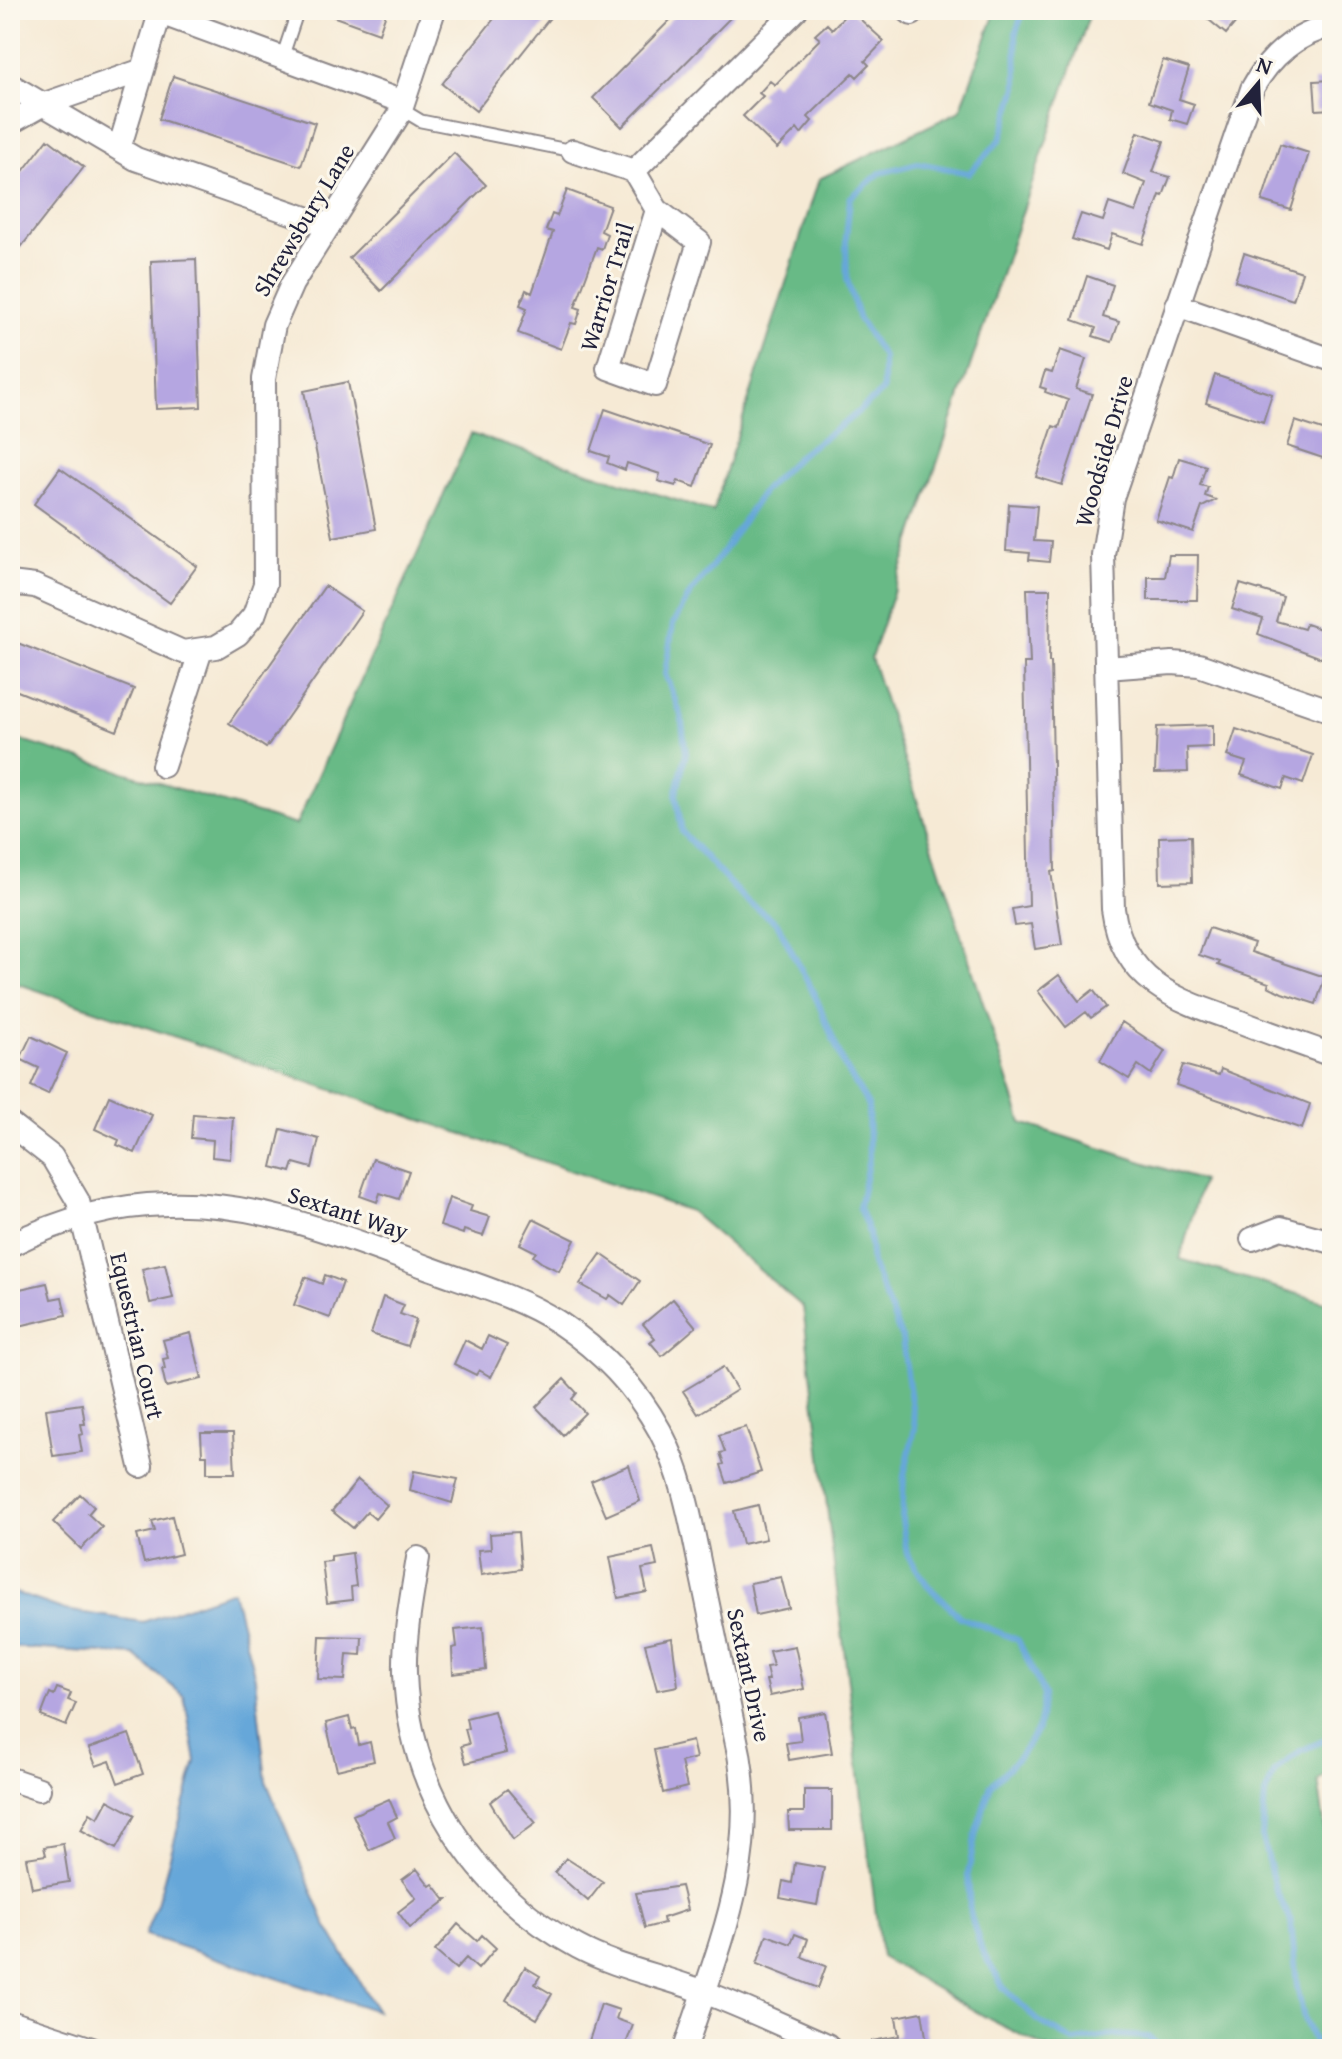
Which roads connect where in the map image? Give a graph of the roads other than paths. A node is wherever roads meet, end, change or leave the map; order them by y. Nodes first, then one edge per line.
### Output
1 (298, 10) edge
2 (434, 10) edge
3 (796, 10) edge
4 (161, 12) edge
5 (1332, 26) edge
6 (282, 58) junction
7 (143, 70) junction
8 (10, 85) edge
9 (42, 105) junction
10 (402, 106) junction
11 (10, 123) edge
12 (119, 149) junction
13 (562, 149) joint
14 (634, 171) junction
15 (657, 210) junction
16 (329, 226) junction
17 (1177, 305) junction
18 (1332, 360) edge
19 (10, 583) edge
20 (201, 650) junction
21 (1106, 668) junction
22 (1332, 711) edge
23 (163, 766) dead end
24 (1332, 1055) edge
25 (10, 1124) edge
26 (83, 1217) junction
27 (1252, 1239) dead end
28 (1332, 1242) edge
29 (10, 1245) edge
30 (582, 1339) joint
31 (141, 1466) dead end
32 (418, 1558) dead end
33 (10, 1779) edge
34 (39, 1789) dead end
35 (704, 1992) junction
36 (10, 2022) edge
37 (827, 2045) dead end
38 (92, 2049) edge
39 (685, 2049) edge

1 - 6 lane
2 - 10 street, Shrewsbury Lane
3 - 14 street
4 - 6 street
4 - 7 street
5 - 17 street, Woodside Drive
6 - 10 street
7 - 9 street
7 - 12 street
8 - 9 street
9 - 11 street
9 - 12 street
10 - 13 lane
10 - 16 street, Shrewsbury Lane
12 - 16 street
13 - 14 street
14 - 15 street, Warrior Trail
15 - 15 street, Warrior Trail
16 - 20 street, Shrewsbury Lane
17 - 18 street
17 - 21 street, Woodside Drive
19 - 20 street
20 - 23 street
21 - 22 street
21 - 24 street, Woodside Drive
25 - 26 street, Equestrian Court
26 - 29 street, Sextant Way
26 - 30 street, Sextant Way
26 - 31 street, Equestrian Court
27 - 28 street
30 - 35 street, Sextant Drive
32 - 35 street
33 - 34 street
35 - 37 street
35 - 39 street, Sextant Drive
36 - 38 street

